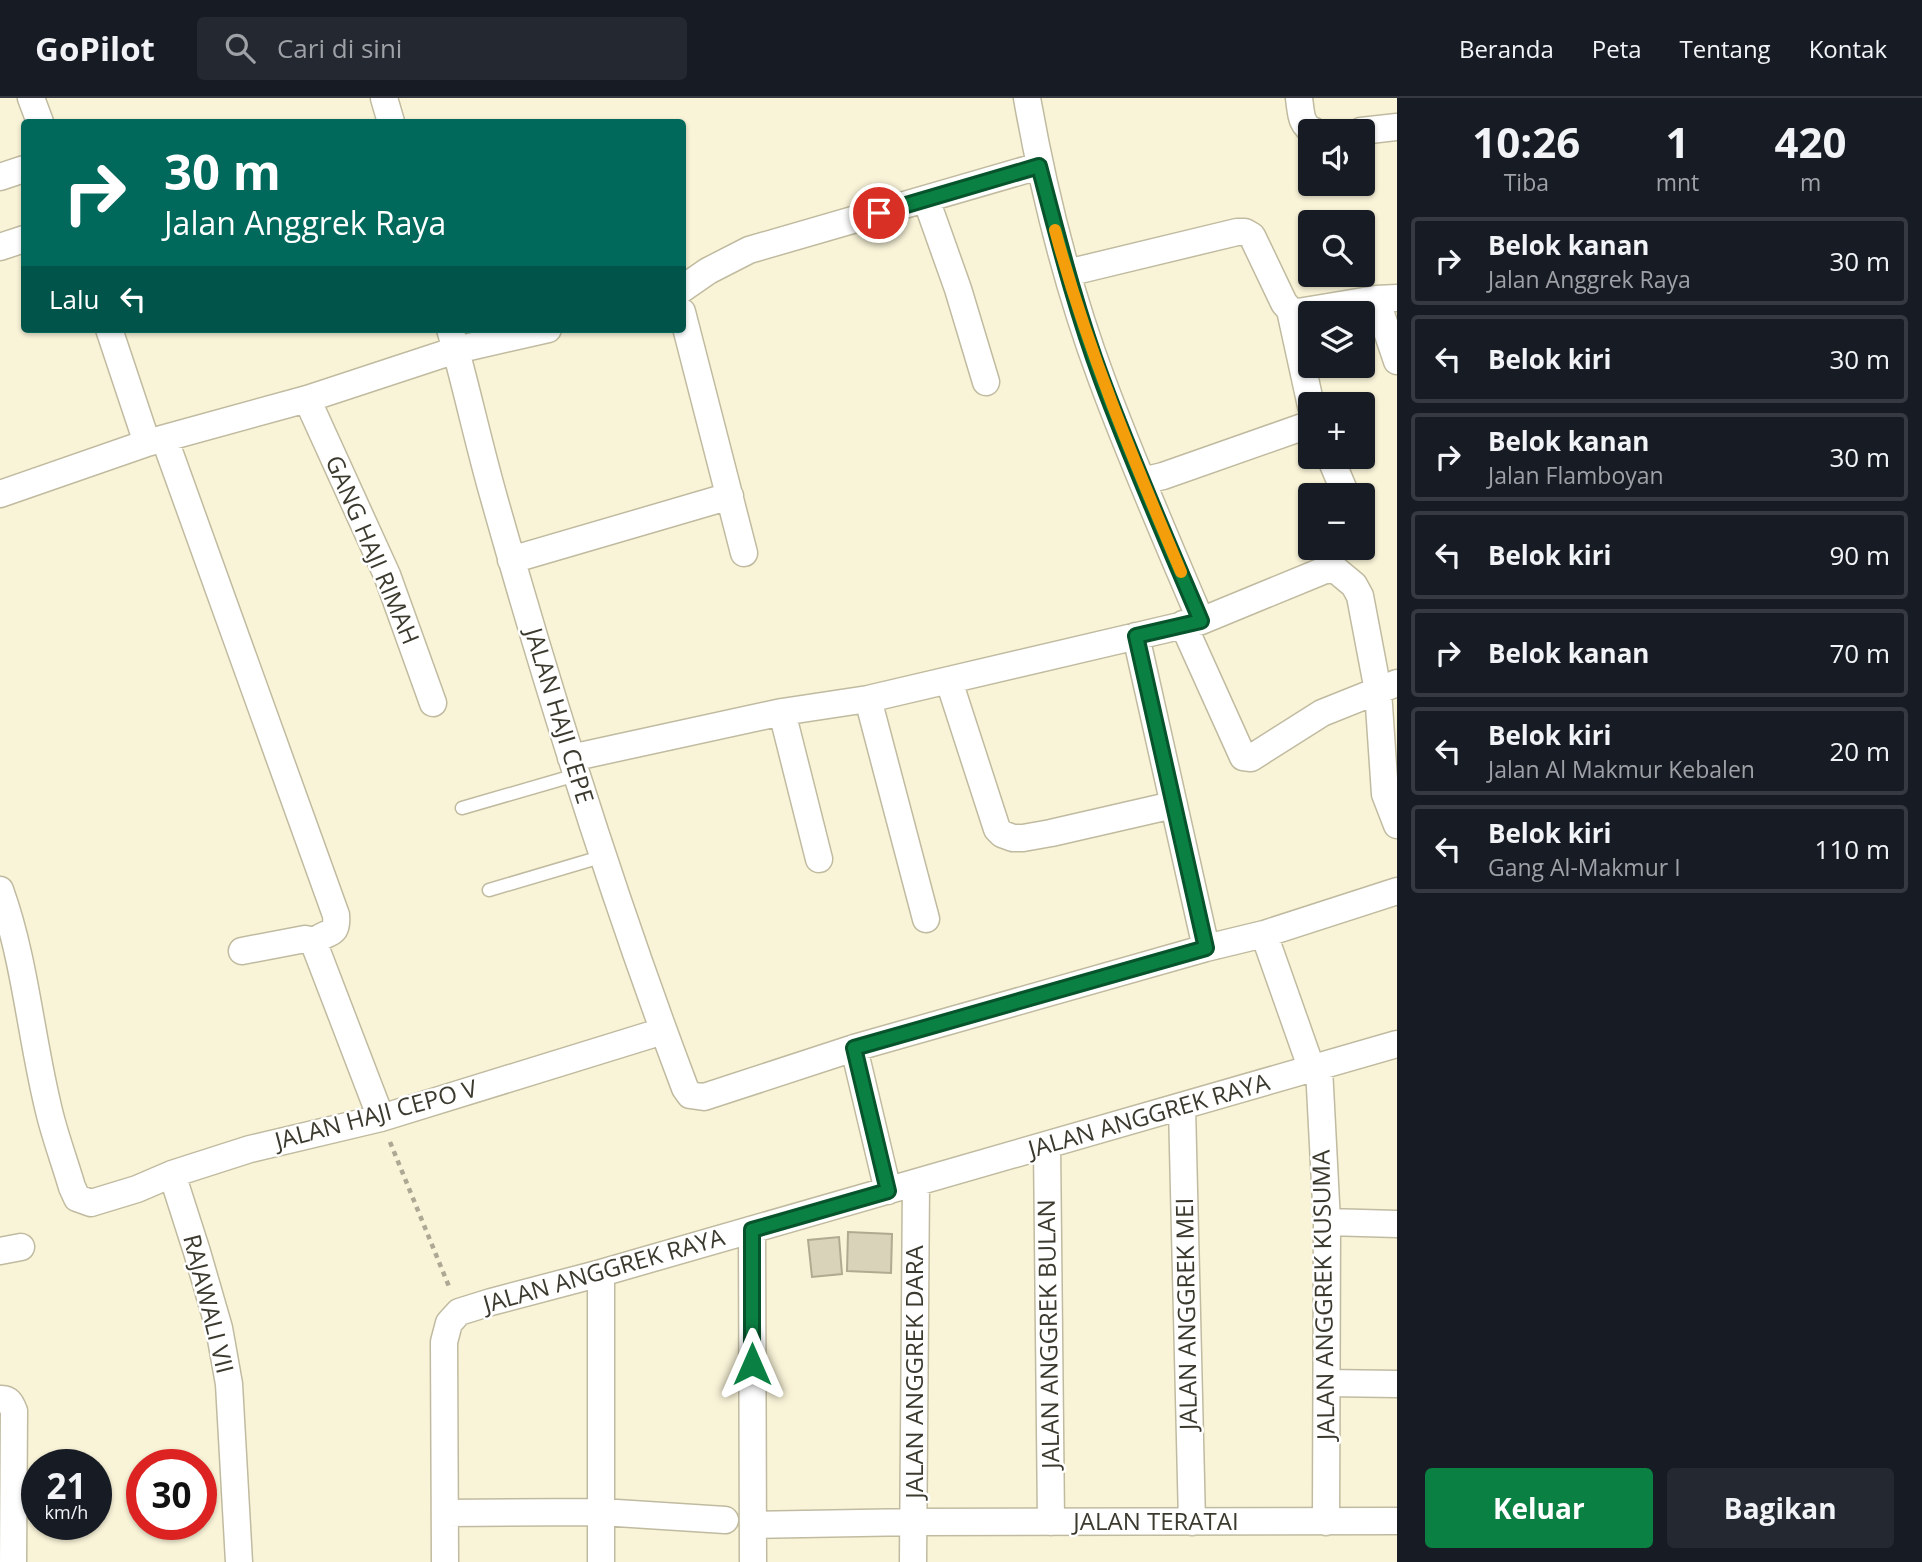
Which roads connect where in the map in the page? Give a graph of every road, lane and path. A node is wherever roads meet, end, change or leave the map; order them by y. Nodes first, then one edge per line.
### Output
1 (384, 98) edge
2 (1027, 98) edge
3 (1299, 98) edge
4 (390, 119) edge
5 (1302, 119) edge
6 (1397, 127) edge
7 (1375, 129) edge
8 (1039, 166) junction
9 (21, 170) edge
10 (0, 177) edge
11 (926, 200) junction
12 (21, 240) edge
13 (0, 247) edge
14 (1067, 274) junction
15 (686, 286) edge
16 (1387, 299) edge
17 (1290, 310) junction
18 (686, 327) edge
19 (111, 333) edge
20 (510, 333) edge
21 (453, 339) edge
22 (1397, 361) edge
23 (986, 382) dead end
24 (1308, 392) edge
25 (307, 399) junction
26 (1298, 429) edge
27 (156, 441) junction
28 (1142, 481) junction
29 (0, 494) edge
30 (730, 496) junction
31 (744, 553) dead end
32 (511, 560) junction
33 (1338, 560) edge
34 (1340, 560) edge
35 (1192, 623) junction
36 (1136, 636) junction
37 (948, 681) junction
38 (1388, 687) edge
39 (868, 699) junction
40 (433, 703) dead end
41 (782, 712) junction
42 (573, 766) junction
43 (1173, 805) junction
44 (462, 808) dead end
45 (1397, 825) edge
46 (604, 856) junction
47 (819, 859) dead end
48 (0, 890) edge
49 (489, 890) dead end
50 (1397, 891) edge
51 (926, 919) dead end
52 (1264, 934) junction
53 (315, 942) junction
54 (1206, 948) junction
55 (242, 951) dead end
56 (663, 1031) junction
57 (1397, 1044) edge
58 (854, 1048) junction
59 (1315, 1069) junction
60 (1182, 1107) junction
61 (380, 1118) junction
62 (1047, 1145) junction
63 (172, 1174) junction
64 (916, 1183) junction
65 (888, 1191) junction
66 (1326, 1222) junction
67 (1397, 1224) edge
68 (752, 1230) junction
69 (601, 1273) junction
70 (459, 1312) junction
71 (1326, 1383) junction
72 (1397, 1384) edge
73 (0, 1399) edge
74 (601, 1512) junction
75 (445, 1513) junction
76 (724, 1520) dead end
77 (1397, 1521) edge
78 (915, 1522) junction
79 (1051, 1522) junction
80 (1192, 1522) junction
81 (1326, 1522) junction
82 (753, 1525) junction
83 (8, 1550) edge
84 (239, 1562) edge
85 (445, 1562) edge
86 (601, 1562) edge
87 (753, 1562) edge
88 (913, 1562) edge

1 - 4 street
2 - 8 street
3 - 5 street
6 - 7 street
8 - 11 street
8 - 14 street
9 - 10 street
11 - 15 street
11 - 23 street
12 - 13 street
14 - 17 street
14 - 28 street
16 - 17 street
16 - 22 street
17 - 24 street
18 - 30 street
19 - 27 street
20 - 21 street
21 - 25 street
21 - 32 street, JALAN HAJI CEPE
25 - 27 street
25 - 40 street, GANG HAJI RIMAH
26 - 28 street
27 - 29 street
27 - 53 street
28 - 35 street
30 - 31 street
30 - 32 street
32 - 42 street, JALAN HAJI CEPE
33 - 35 street
34 - 38 street
35 - 36 street
35 - 38 street
36 - 37 street
36 - 43 street
37 - 39 street
37 - 43 street
38 - 45 street
39 - 41 street
39 - 51 street
41 - 42 street
41 - 47 street
42 - 44 lane
42 - 46 street, JALAN HAJI CEPE
43 - 54 street
46 - 49 lane
46 - 56 street, JALAN HAJI CEPE
48 - 63 street, JALAN HAJI CEPO V
50 - 52 street
52 - 54 street
52 - 59 street, JALAN ANGGREK KUSUMA
53 - 55 street
53 - 61 street
54 - 58 street
56 - 58 street, JALAN HAJI CEPE
56 - 61 street, JALAN HAJI CEPO V
57 - 59 street, JALAN ANGGREK RAYA
58 - 65 street
59 - 60 street, JALAN ANGGREK RAYA
59 - 66 street, JALAN ANGGREK KUSUMA
60 - 62 street, JALAN ANGGREK RAYA
60 - 80 street, JALAN ANGGREK MEI
61 - 63 street, JALAN HAJI CEPO V
61 - 70 path
62 - 64 street, JALAN ANGGREK RAYA
62 - 79 street, JALAN ANGGREK BULAN
63 - 84 street, RAJAWALI VII
64 - 65 street, JALAN ANGGREK RAYA
64 - 78 street, JALAN ANGGREK DARA
65 - 68 street, JALAN ANGGREK RAYA
66 - 67 street
66 - 71 street, JALAN ANGGREK KUSUMA
68 - 69 street, JALAN ANGGREK RAYA
68 - 82 street
69 - 70 street, JALAN ANGGREK RAYA
69 - 74 street
70 - 75 street, JALAN ANGGREK RAYA
71 - 72 street
71 - 81 street, JALAN ANGGREK KUSUMA
73 - 83 street
74 - 75 street
74 - 76 street
74 - 86 street
75 - 85 street, JALAN ANGGREK RAYA
77 - 81 street, JALAN TERATAI
78 - 79 street, JALAN TERATAI
78 - 82 street, JALAN TERATAI
78 - 88 street, JALAN ANGGREK DARA
79 - 80 street, JALAN TERATAI
80 - 81 street, JALAN TERATAI
82 - 87 street

